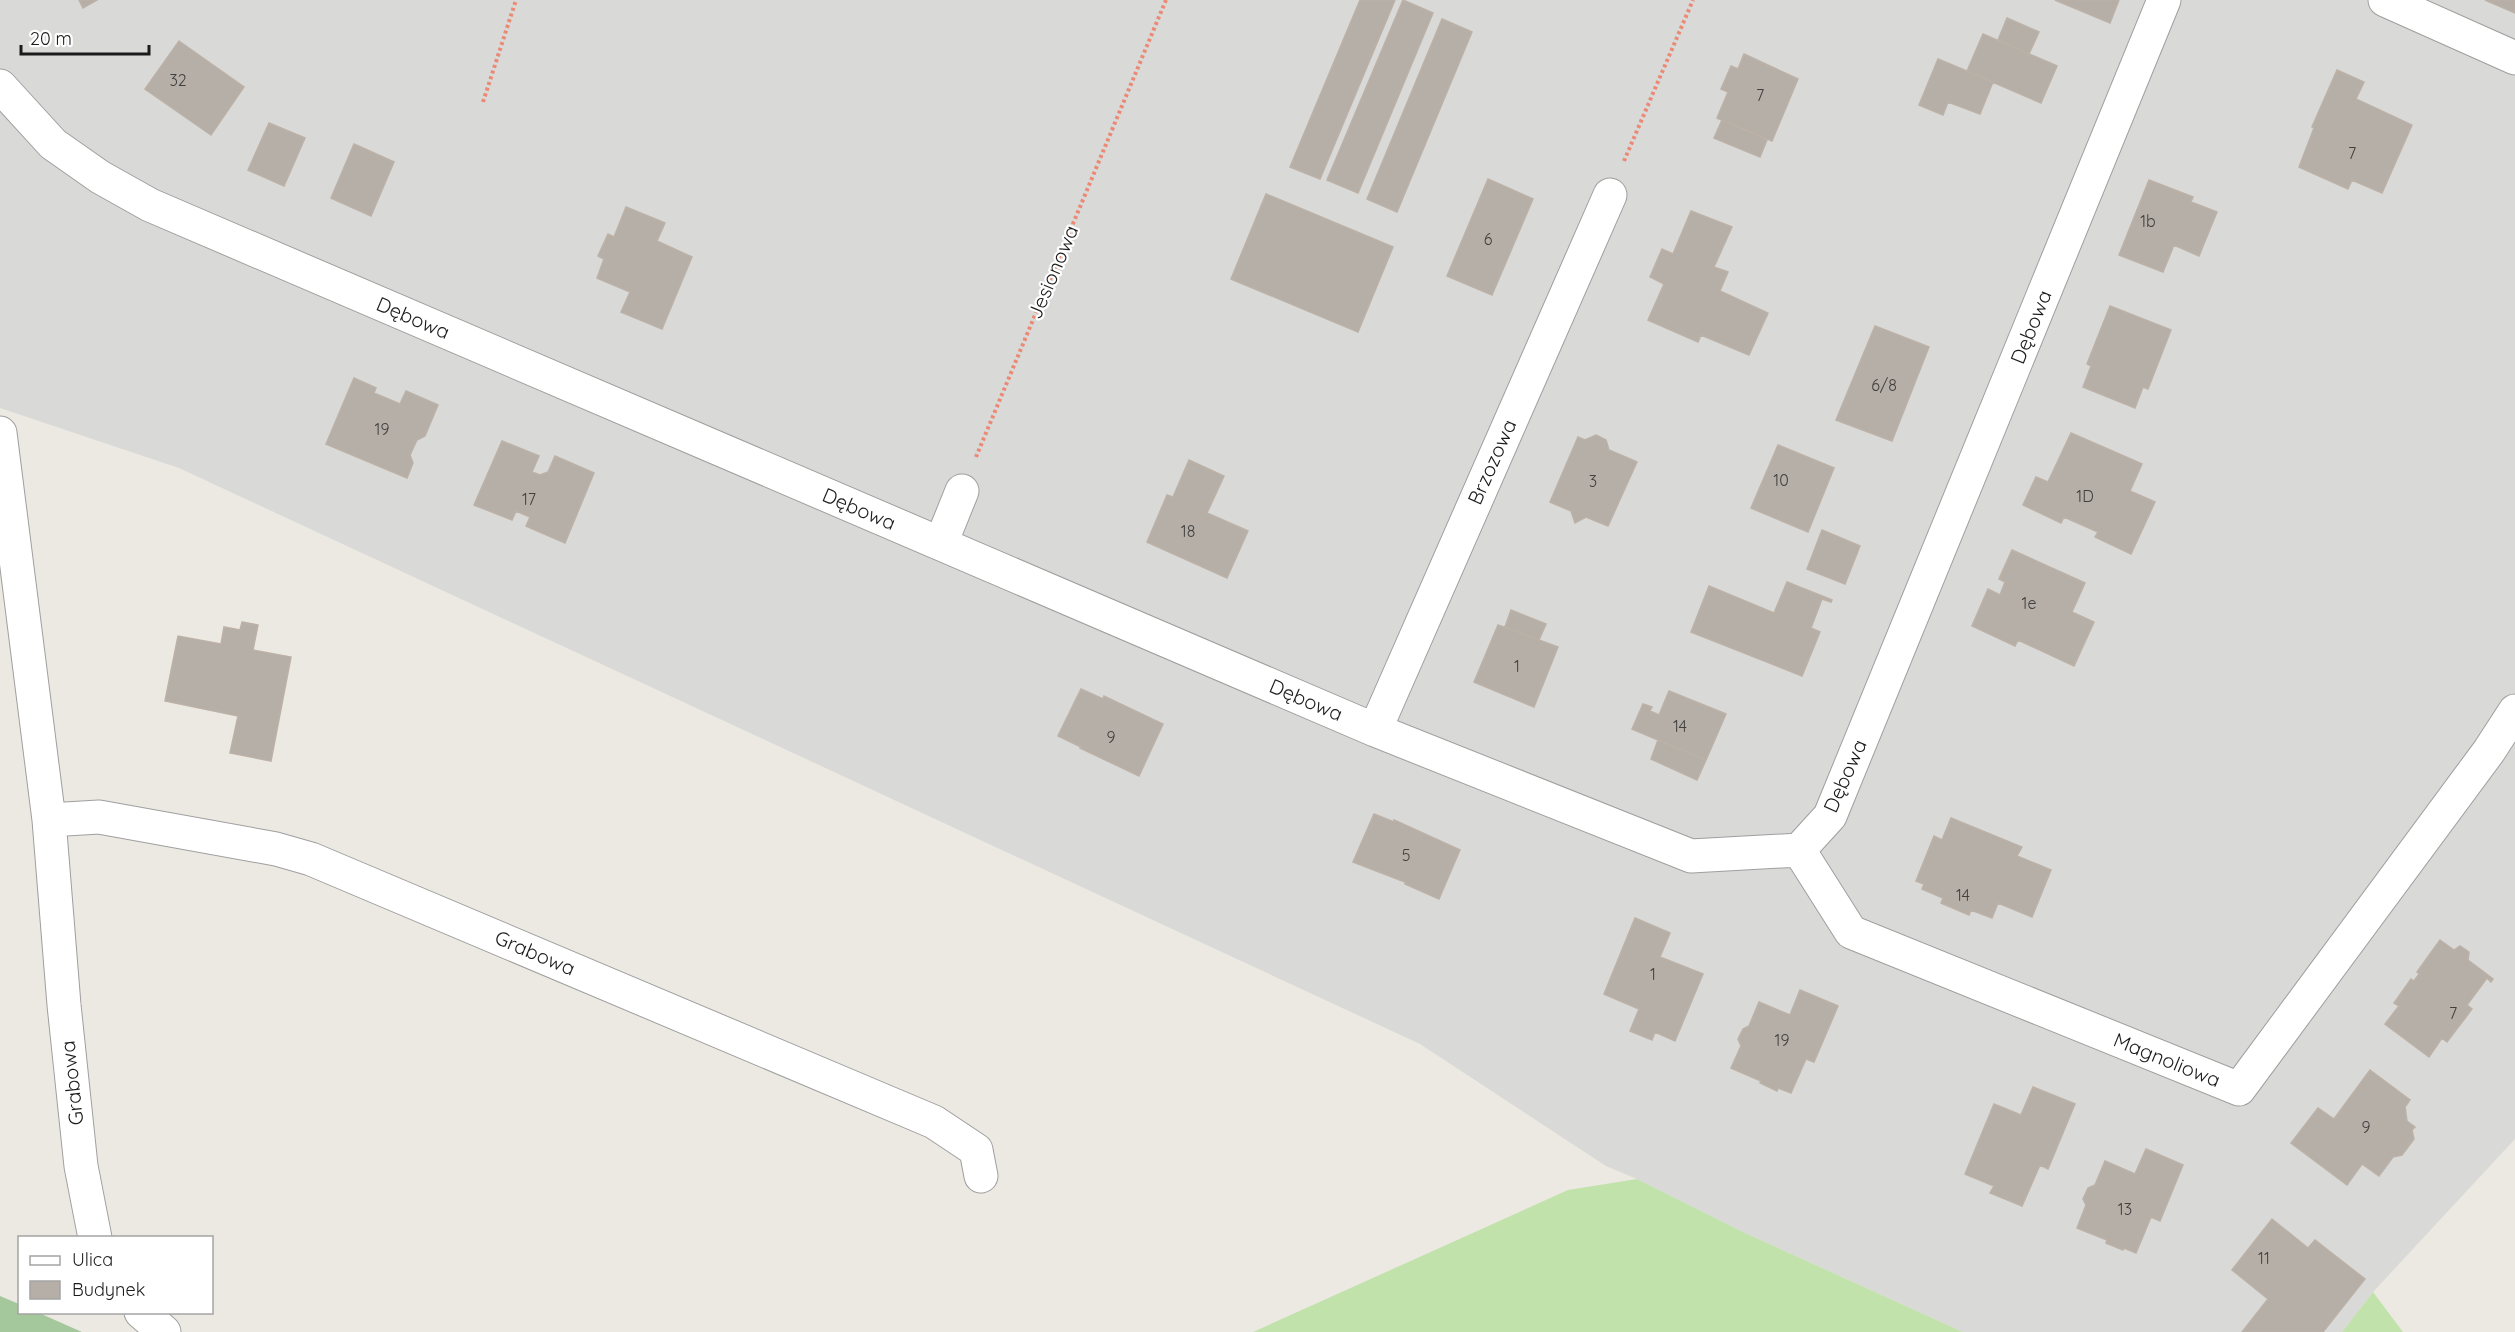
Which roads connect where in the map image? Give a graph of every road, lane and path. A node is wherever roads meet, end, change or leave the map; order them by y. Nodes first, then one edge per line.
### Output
1 (516, 0) edge
2 (1166, 0) edge
3 (1693, 0) edge
4 (2164, 0) edge
5 (2385, 0) edge
6 (2515, 58) edge
7 (0, 86) edge
8 (483, 102) dead end
9 (1610, 195) joint
10 (0, 433) edge
11 (962, 491) joint
12 (940, 543) junction
13 (2515, 711) edge
14 (1375, 730) junction
15 (49, 820) junction
16 (1799, 850) junction
17 (981, 1176) dead end
18 (95, 1236) edge
19 (143, 1314) edge
20 (164, 1332) edge

1 - 8 path
2 - 11 path, Jesionowa
3 - 9 path
4 - 16 street, Dębowa
5 - 6 street
7 - 12 street, Dębowa
9 - 14 street, Brzozowa
10 - 15 street, Grabowa
11 - 12 street
12 - 14 street, Dębowa
13 - 16 street, Magnoliowa
14 - 16 street, Dębowa
15 - 17 street, Grabowa
15 - 18 street, Grabowa
19 - 20 street

